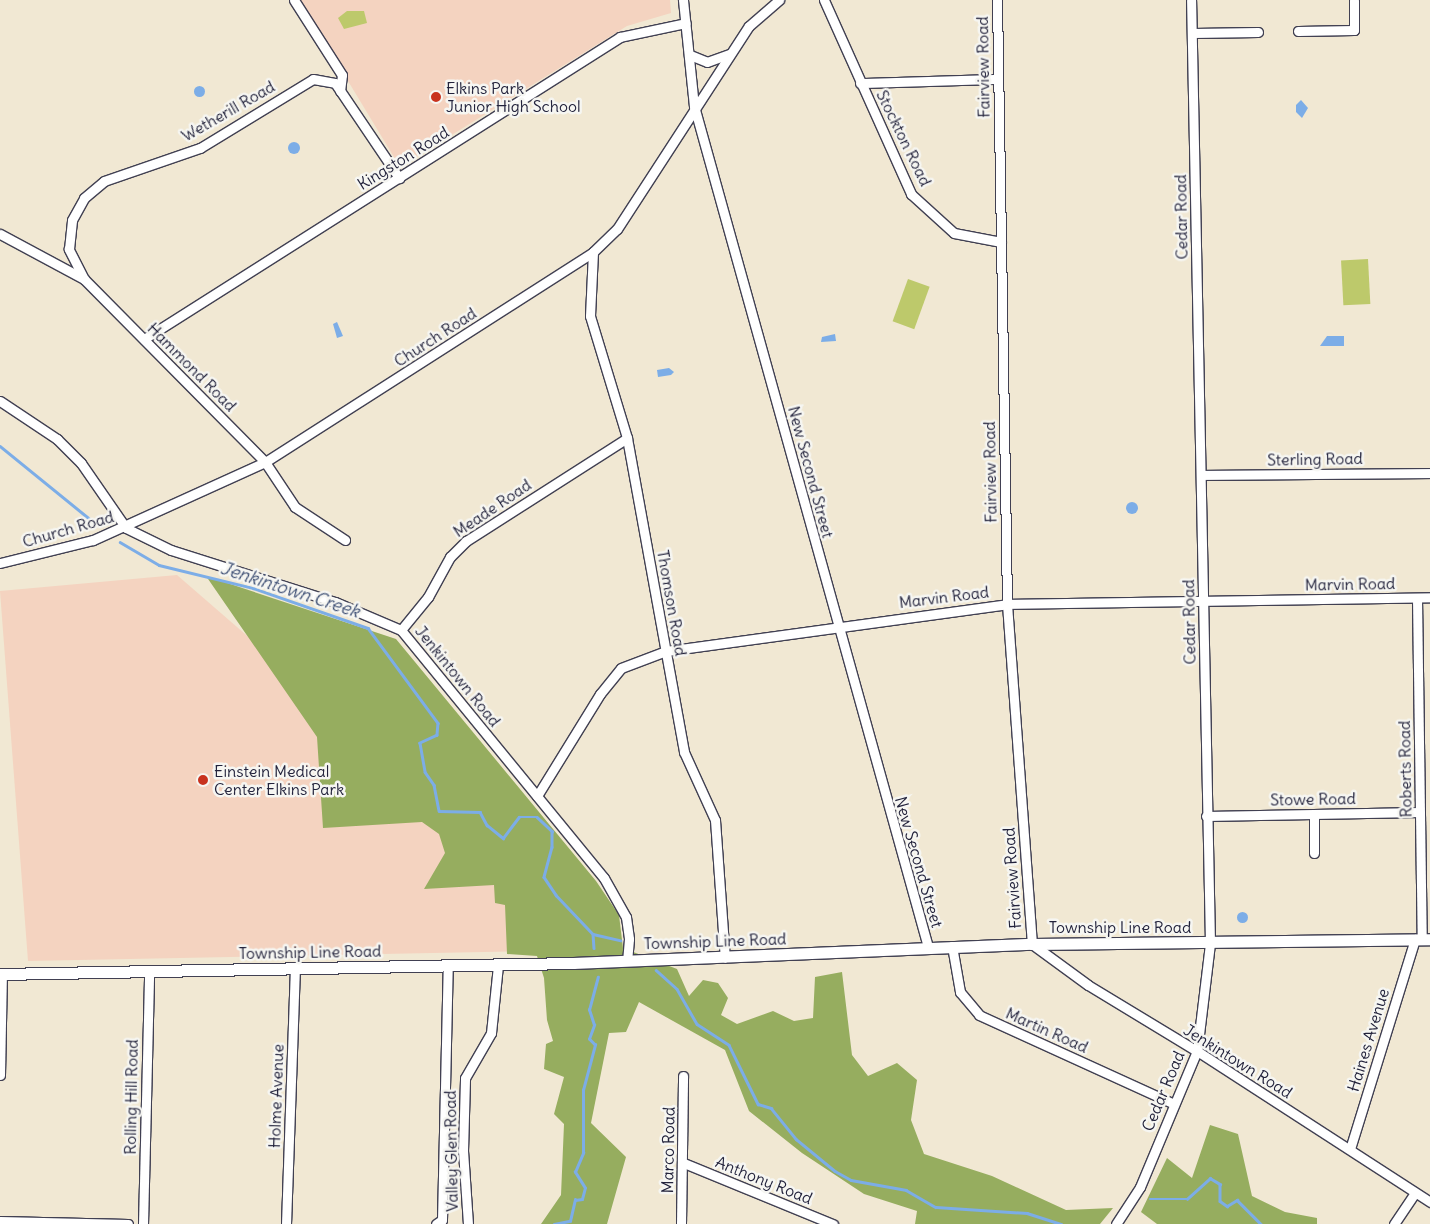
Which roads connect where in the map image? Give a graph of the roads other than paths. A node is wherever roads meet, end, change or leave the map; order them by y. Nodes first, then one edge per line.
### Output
1 (294, 0) edge
2 (684, 0) edge
3 (779, 0) edge
4 (824, 0) edge
5 (997, 0) edge
6 (1191, 0) edge
7 (1354, 0) edge
8 (686, 23) junction
9 (1298, 31) dead end
10 (1258, 32) dead end
11 (1193, 33) junction
12 (729, 54) junction
13 (690, 55) junction
14 (997, 79) junction
15 (860, 83) junction
16 (340, 91) junction
17 (694, 106) junction
18 (399, 178) junction
19 (0, 234) edge
20 (1001, 242) junction
21 (593, 252) junction
22 (84, 279) junction
23 (144, 339) junction
24 (0, 401) edge
25 (628, 438) junction
26 (265, 462) junction
27 (1430, 473) edge
28 (1201, 475) junction
29 (126, 528) junction
30 (345, 540) dead end
31 (0, 563) edge
32 (1430, 597) edge
33 (1417, 598) junction
34 (1204, 601) junction
35 (1007, 604) junction
36 (838, 625) junction
37 (401, 630) junction
38 (666, 651) junction
39 (537, 796) junction
40 (1420, 812) junction
41 (1314, 814) junction
42 (1206, 816) junction
43 (1314, 853) dead end
44 (1422, 939) edge
45 (1210, 943) junction
46 (1032, 944) junction
47 (952, 946) junction
48 (928, 947) junction
49 (725, 958) junction
50 (627, 960) junction
51 (498, 964) junction
52 (448, 965) junction
53 (295, 969) junction
54 (148, 971) junction
55 (1, 974) edge
56 (1197, 1051) junction
57 (0, 1075) edge
58 (683, 1076) dead end
59 (1174, 1104) junction
60 (1350, 1149) junction
61 (684, 1163) junction
62 (1415, 1193) junction
63 (1430, 1202) edge
64 (0, 1221) edge
65 (439, 1222) edge
66 (128, 1224) edge
67 (143, 1224) edge
68 (286, 1224) edge
69 (468, 1224) edge
70 (681, 1224) edge
71 (833, 1224) edge
72 (1116, 1224) edge
73 (1394, 1224) edge

1 - 16 street
2 - 8 street, New Second Street
3 - 12 street, Church Road
4 - 15 street, Stockton Road
5 - 14 street, Fairview Road
6 - 11 street, Cedar Road
7 - 9 street
8 - 13 street, New Second Street
8 - 18 street, Kingston Road
10 - 11 street
11 - 28 street, Cedar Road
12 - 13 street
12 - 17 street, Church Road
13 - 17 street, New Second Street
14 - 15 street
14 - 20 street, Fairview Road
15 - 20 street, Stockton Road
16 - 18 street, Wetherill Road
16 - 22 street, Wetherill Road
17 - 21 street, Church Road
17 - 36 street, New Second Street
18 - 23 street, Kingston Road
19 - 22 street, Hammond Road
20 - 35 street, Fairview Road
21 - 25 street, Thomson Road
21 - 26 street, Church Road
22 - 23 street, Hammond Road
23 - 26 street, Hammond Road
24 - 29 street, Jenkintown Road
25 - 37 street, Meade Road
25 - 38 street, Thomson Road
26 - 29 street, Church Road
26 - 30 street, Hammond Road
27 - 28 street, Sterling Road
28 - 34 street, Cedar Road
29 - 31 street, Church Road
29 - 37 street, Jenkintown Road
32 - 33 street, Marvin Road
33 - 34 street, Marvin Road
33 - 40 street, Roberts Road
34 - 35 street, Marvin Road
34 - 42 street, Cedar Road
35 - 36 street, Marvin Road
35 - 46 street, Fairview Road
36 - 38 street, Marvin Road
36 - 48 street, New Second Street
37 - 39 street, Jenkintown Road
38 - 39 street, Marvin Road
38 - 49 street, Thomson Road
39 - 50 street, Jenkintown Road
40 - 41 street, Stowe Road
40 - 44 street, Roberts Road
41 - 42 street, Stowe Road
41 - 43 street
42 - 45 street, Cedar Road
44 - 45 main road, Township Line Road
44 - 60 street, Haines Avenue
45 - 46 main road, Township Line Road
45 - 56 street, Cedar Road
46 - 47 main road, Township Line Road
46 - 56 street, Jenkintown Road
47 - 48 main road, Township Line Road
47 - 59 street, Martin Road
48 - 49 main road, Township Line Road
49 - 50 main road, Township Line Road
50 - 51 main road, Township Line Road
51 - 52 main road, Township Line Road
51 - 69 street, Valley Glen Road
52 - 53 main road, Township Line Road
52 - 65 street
53 - 54 main road, Township Line Road
53 - 68 street, Holme Avenue
54 - 55 main road, Township Line Road
54 - 67 street, Rolling Hill Road
55 - 57 street
56 - 59 street, Cedar Road
56 - 60 street, Jenkintown Road
58 - 61 street, Marco Road
59 - 72 street, Cedar Road
60 - 62 street, Jenkintown Road
61 - 70 street, Marco Road
61 - 71 street, Anthony Road
62 - 63 street, Jenkintown Road
62 - 73 street
64 - 66 street

